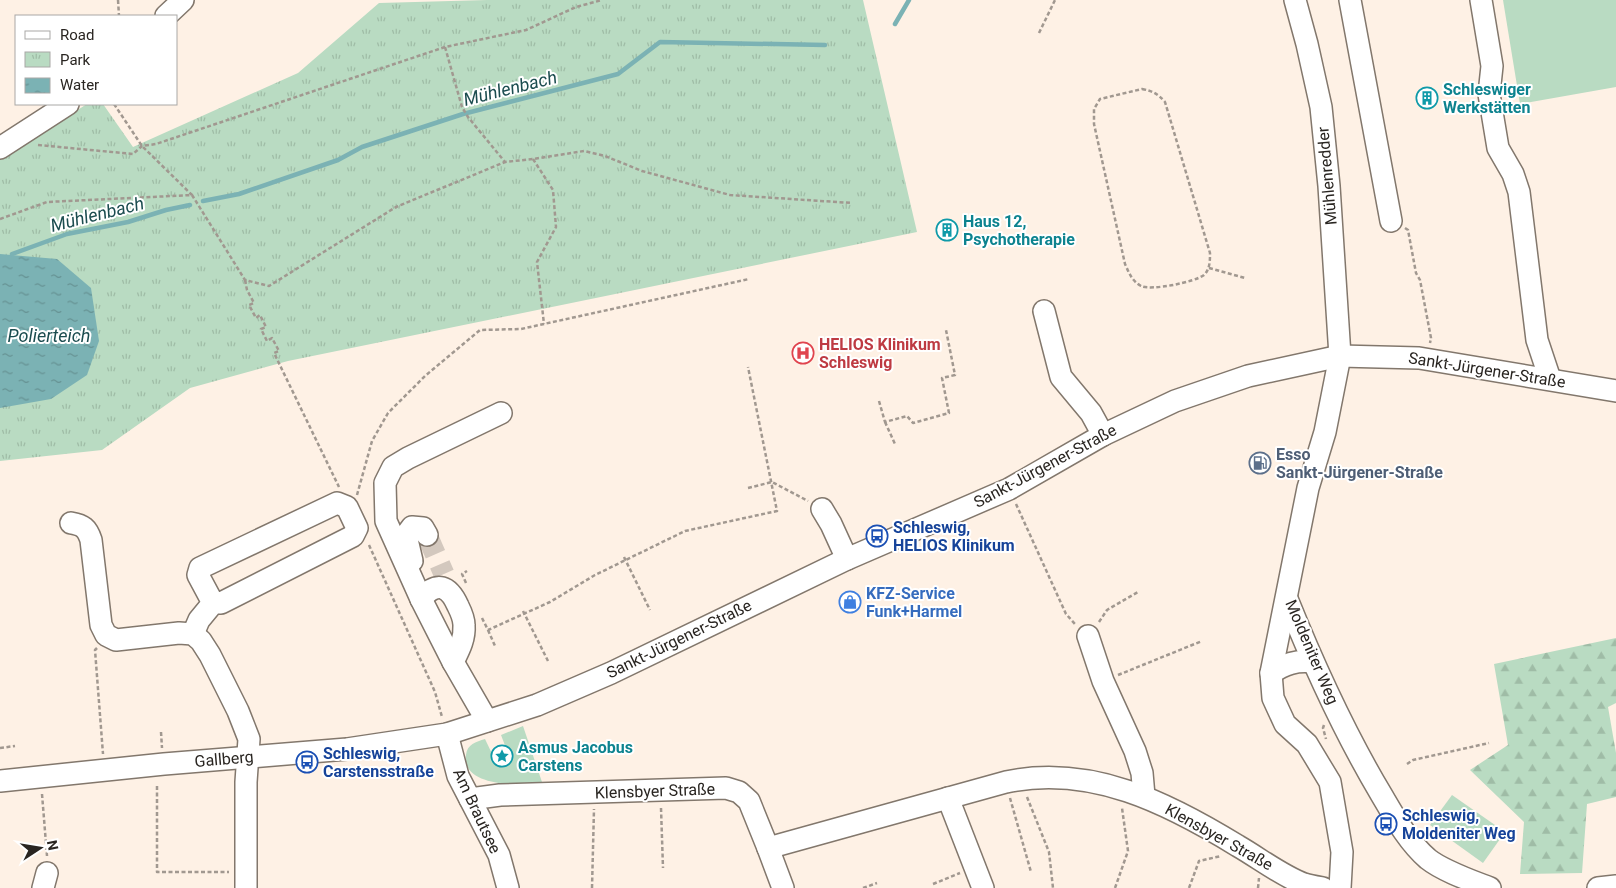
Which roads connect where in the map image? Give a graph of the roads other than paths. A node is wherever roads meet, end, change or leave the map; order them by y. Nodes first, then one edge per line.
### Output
1 (183, 0) edge
2 (1295, 0) edge
3 (1350, 0) edge
4 (1481, 0) edge
5 (167, 15) edge
6 (66, 105) edge
7 (0, 148) edge
8 (1391, 221) road end
9 (1044, 311) dead end
10 (1340, 356) junction
11 (1550, 379) junction
12 (1616, 391) edge
13 (501, 413) dead end
14 (1104, 435) junction
15 (822, 509) road end
16 (71, 523) dead end
17 (427, 535) dead end
18 (846, 559) junction
19 (444, 574) tunnel mouth
20 (461, 592) junction
21 (421, 599) junction
22 (1287, 599) junction
23 (213, 603) junction
24 (193, 634) junction
25 (1088, 636) road end
26 (453, 662) junction
27 (1312, 662) junction
28 (1271, 673) junction
29 (487, 721) junction
30 (447, 734) junction
31 (247, 758) junction
32 (0, 781) edge
33 (1134, 793) junction
34 (948, 798) junction
35 (470, 799) junction
36 (768, 848) junction
37 (245, 880) edge
38 (1616, 886) edge
39 (508, 888) edge
40 (783, 888) edge
41 (983, 888) edge
42 (1323, 888) edge
43 (1340, 888) edge
44 (1490, 888) edge
45 (1598, 888) edge

1 - 5 street
2 - 10 street, Mühlenredder
3 - 8 street
4 - 11 street
6 - 7 street
9 - 14 street
10 - 11 street, Sankt-Jürgener-Straße
10 - 14 street, Sankt-Jürgener-Straße
10 - 22 street, Moldeniter Weg
11 - 12 street, Sankt-Jürgener-Straße
13 - 21 street
14 - 18 street, Sankt-Jürgener-Straße
15 - 18 street
16 - 24 street
17 - 21 street
18 - 29 street, Sankt-Jürgener-Straße
19 - 20 street
20 - 21 street
20 - 26 street
21 - 26 street
22 - 27 street, Moldeniter Weg
22 - 28 street
23 - 23 street
23 - 24 street
24 - 31 street
25 - 33 street
26 - 29 street
27 - 28 street
27 - 44 street, Moldeniter Weg
28 - 43 street
29 - 30 street, Sankt-Jürgener-Straße
30 - 31 street, Gallberg
30 - 35 street, Am Brautsee
31 - 32 street, Gallberg
31 - 37 street
33 - 34 street, Klensbyer Straße
33 - 42 street, Klensbyer Straße
34 - 36 street, Klensbyer Straße
34 - 41 street
35 - 36 street, Klensbyer Straße
35 - 39 street, Am Brautsee
36 - 40 street
38 - 45 street

